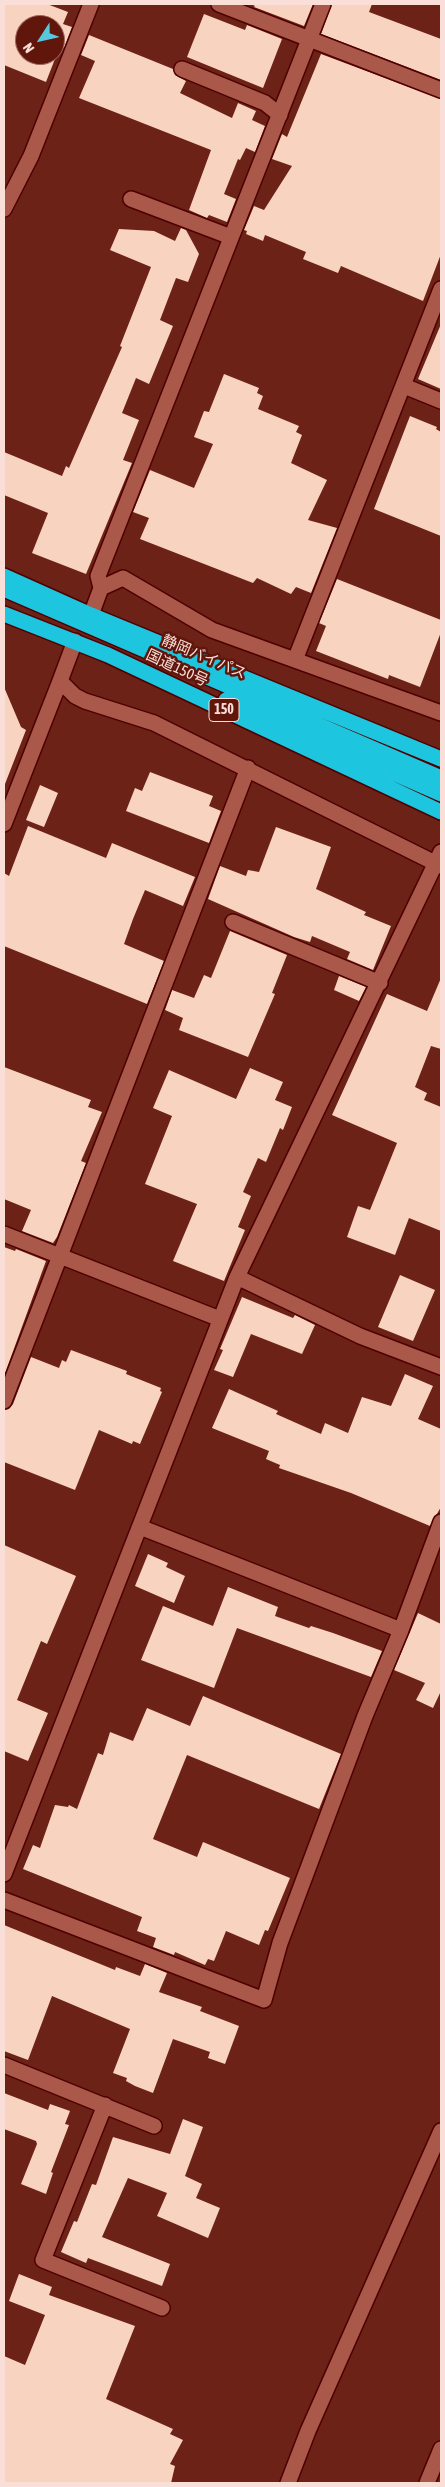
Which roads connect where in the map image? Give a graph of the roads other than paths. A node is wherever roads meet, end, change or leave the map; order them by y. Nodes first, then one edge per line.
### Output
1 (91, 4) edge
2 (219, 4) edge
3 (324, 4) edge
4 (310, 40) junction
5 (182, 69) dead end
6 (441, 90) edge
7 (280, 115) junction
8 (131, 199) dead end
9 (4, 209) edge
10 (231, 237) junction
11 (441, 289) edge
12 (435, 323) edge
13 (404, 386) junction
14 (441, 401) edge
15 (4, 576) edge
16 (101, 588) junction
17 (4, 589) edge
18 (4, 605) edge
19 (4, 614) edge
20 (91, 616) junction
21 (75, 641) junction
22 (295, 660) junction
23 (60, 681) junction
24 (441, 713) edge
25 (441, 759) edge
26 (388, 763) junction
27 (248, 768) junction
28 (441, 778) edge
29 (441, 794) edge
30 (441, 812) edge
31 (4, 824) edge
32 (440, 861) edge
33 (233, 922) dead end
34 (380, 982) junction
35 (4, 1234) edge
36 (60, 1257) junction
37 (237, 1277) junction
38 (220, 1319) junction
39 (441, 1367) edge
40 (4, 1401) edge
41 (441, 1522) edge
42 (140, 1527) junction
43 (401, 1630) junction
44 (4, 1874) edge
45 (4, 1900) edge
46 (4, 2066) edge
47 (104, 2105) junction
48 (154, 2126) dead end
49 (441, 2131) edge
50 (162, 2308) dead end
51 (441, 2449) edge
52 (288, 2483) edge
53 (427, 2483) edge

1 - 9 street
2 - 4 street
3 - 4 street
4 - 6 street
4 - 7 street
5 - 7 street
7 - 10 street
8 - 10 street
10 - 16 street
11 - 12 street
12 - 13 street
13 - 14 street
13 - 22 street
15 - 20 highway, 国道150号 / 150
16 - 20 street
16 - 22 street
17 - 26 highway, 静岡バイパス / 150
18 - 26 highway, 静岡バイパス / 150
19 - 21 highway, 国道150号 / 150
20 - 25 highway, 国道150号 / 150
21 - 23 street
21 - 30 highway, 国道150号 / 150
22 - 24 street
23 - 27 street
23 - 31 street
26 - 28 highway, 150
26 - 29 highway, 150
27 - 32 street
27 - 36 street
32 - 34 street
33 - 34 street
34 - 37 street
35 - 36 street
36 - 38 street
36 - 40 street
37 - 38 street
37 - 39 street
38 - 42 street
41 - 43 street
42 - 43 street
42 - 44 street
43 - 45 street
46 - 47 street
47 - 48 street
47 - 50 street
49 - 52 street
51 - 53 street

